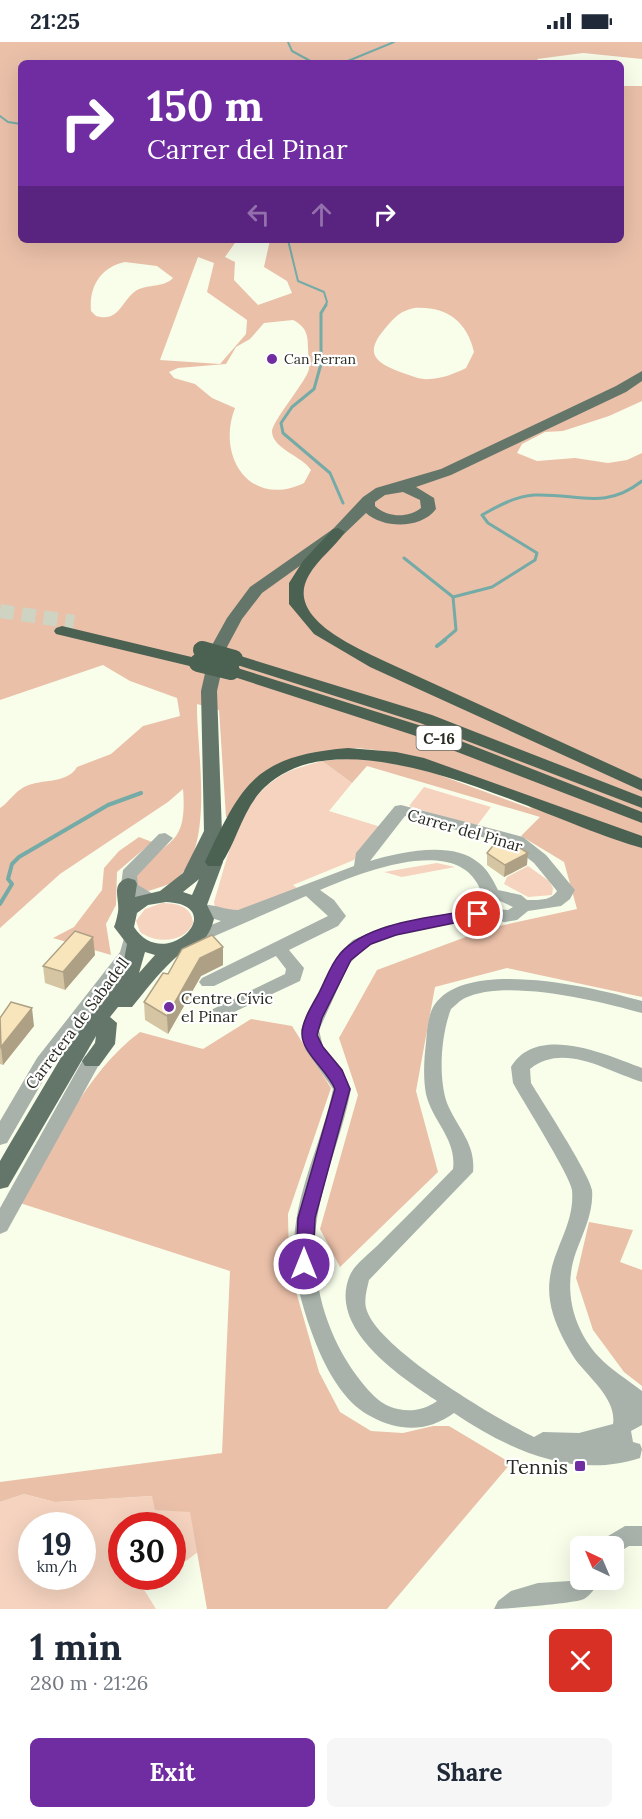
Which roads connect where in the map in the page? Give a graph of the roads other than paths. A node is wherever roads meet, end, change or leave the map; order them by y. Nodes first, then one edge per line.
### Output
1 (642, 375) edge
2 (446, 472) junction
3 (398, 488) junction
4 (429, 500) junction
5 (367, 504) junction
6 (388, 519) junction
7 (338, 532) junction
8 (68, 627) tunnel mouth
9 (233, 665) junction
10 (642, 786) edge
11 (642, 803) edge
12 (642, 818) edge
13 (212, 832) junction
14 (165, 838) dead end
15 (642, 842) edge
16 (214, 862) junction
17 (363, 868) junction
18 (128, 884) junction
19 (307, 888) junction
20 (159, 897) junction
21 (488, 903) junction
22 (267, 906) junction
23 (199, 907) junction
24 (128, 910) junction
25 (195, 938) junction
26 (134, 941) junction
27 (175, 947) junction
28 (279, 948) junction
29 (208, 982) dead end
30 (642, 1007) edge
31 (219, 1013) dead end
32 (107, 1023) junction
33 (92, 1061) joint
34 (67, 1066) junction
35 (642, 1075) edge
36 (0, 1138) edge
37 (0, 1181) edge
38 (0, 1226) edge
39 (604, 1375) junction
40 (453, 1401) junction
41 (642, 1404) edge
42 (632, 1435) edge
43 (642, 1536) edge
44 (624, 1537) edge
45 (577, 1590) edge
46 (506, 1609) edge

1 - 2 main road
2 - 3 main road
2 - 4 main road
3 - 4 main road
3 - 5 main road
4 - 6 main road
5 - 6 main road
5 - 7 main road
6 - 7 main road
7 - 10 highway
7 - 13 main road
8 - 9 highway, C-16, bridge
9 - 11 highway, C-16
9 - 12 highway, C-16
13 - 16 main road
13 - 20 main road
14 - 18 street
15 - 16 highway
16 - 23 main road
17 - 19 street, Carrer del Pinar
17 - 21 street, Carrer del Pinar
17 - 21 street, Carrer del Pinar
18 - 20 street
18 - 24 main road
19 - 22 street, Carrer del Pinar
19 - 28 street
20 - 23 main road
20 - 24 main road
21 - 40 street, Carrer del Pinar
22 - 23 street
22 - 25 street
23 - 25 main road
24 - 26 main road
25 - 27 main road
26 - 27 main road
26 - 34 main road
26 - 36 street, Carretera de Sabadell
27 - 32 main road
28 - 29 street
28 - 31 street
30 - 40 street
32 - 33 main road
32 - 34 main road
33 - 38 street
34 - 37 main road
35 - 39 street
39 - 41 street
39 - 42 street
40 - 42 street
43 - 44 street
45 - 46 street

